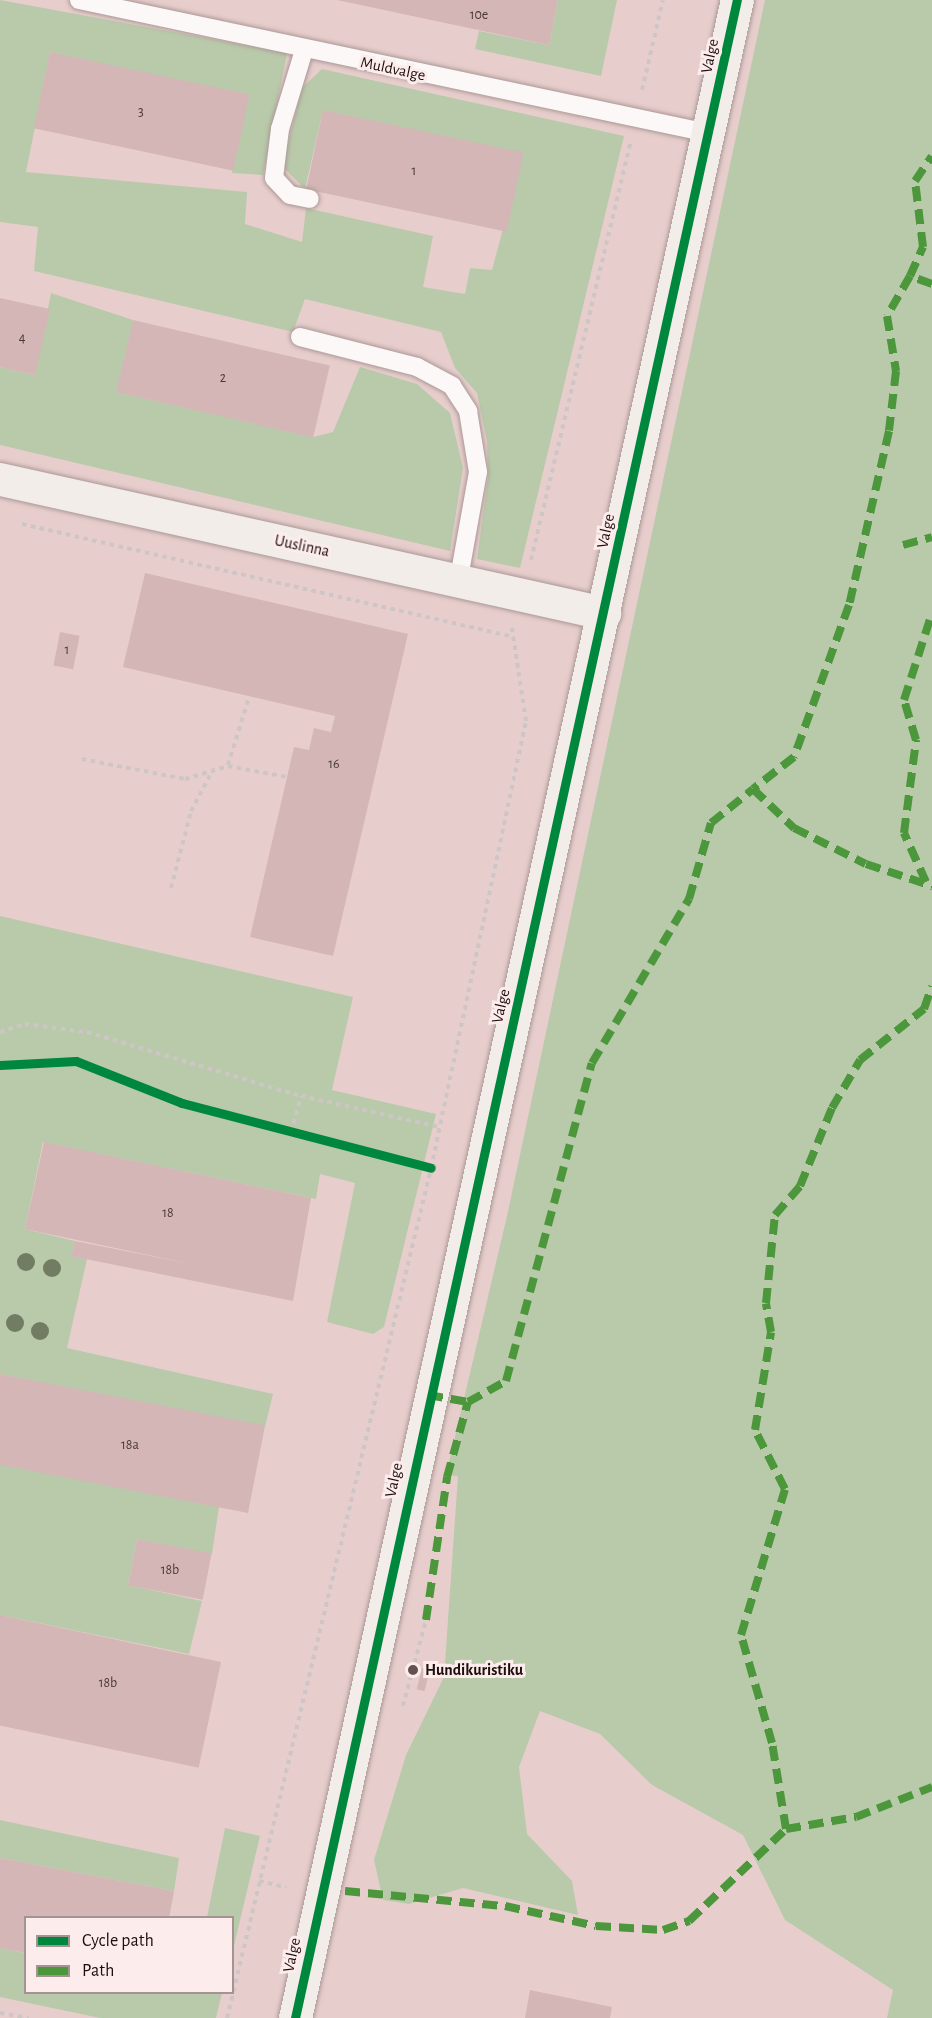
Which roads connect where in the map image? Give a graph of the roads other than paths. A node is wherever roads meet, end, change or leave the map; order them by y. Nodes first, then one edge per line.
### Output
1 (79, 0) edge
2 (737, 0) edge
3 (304, 50) junction
4 (708, 133) junction
5 (310, 199) dead end
6 (300, 337) dead end
7 (0, 479) edge
8 (459, 578) junction
9 (604, 613) junction
10 (295, 2018) edge

1 - 3 lane, Muldvalge
2 - 4 street, Valge
3 - 4 lane, Muldvalge
3 - 5 lane
4 - 9 street, Valge
6 - 8 lane
7 - 8 street, Uuslinna
8 - 9 street, Uuslinna
9 - 10 street, Valge

